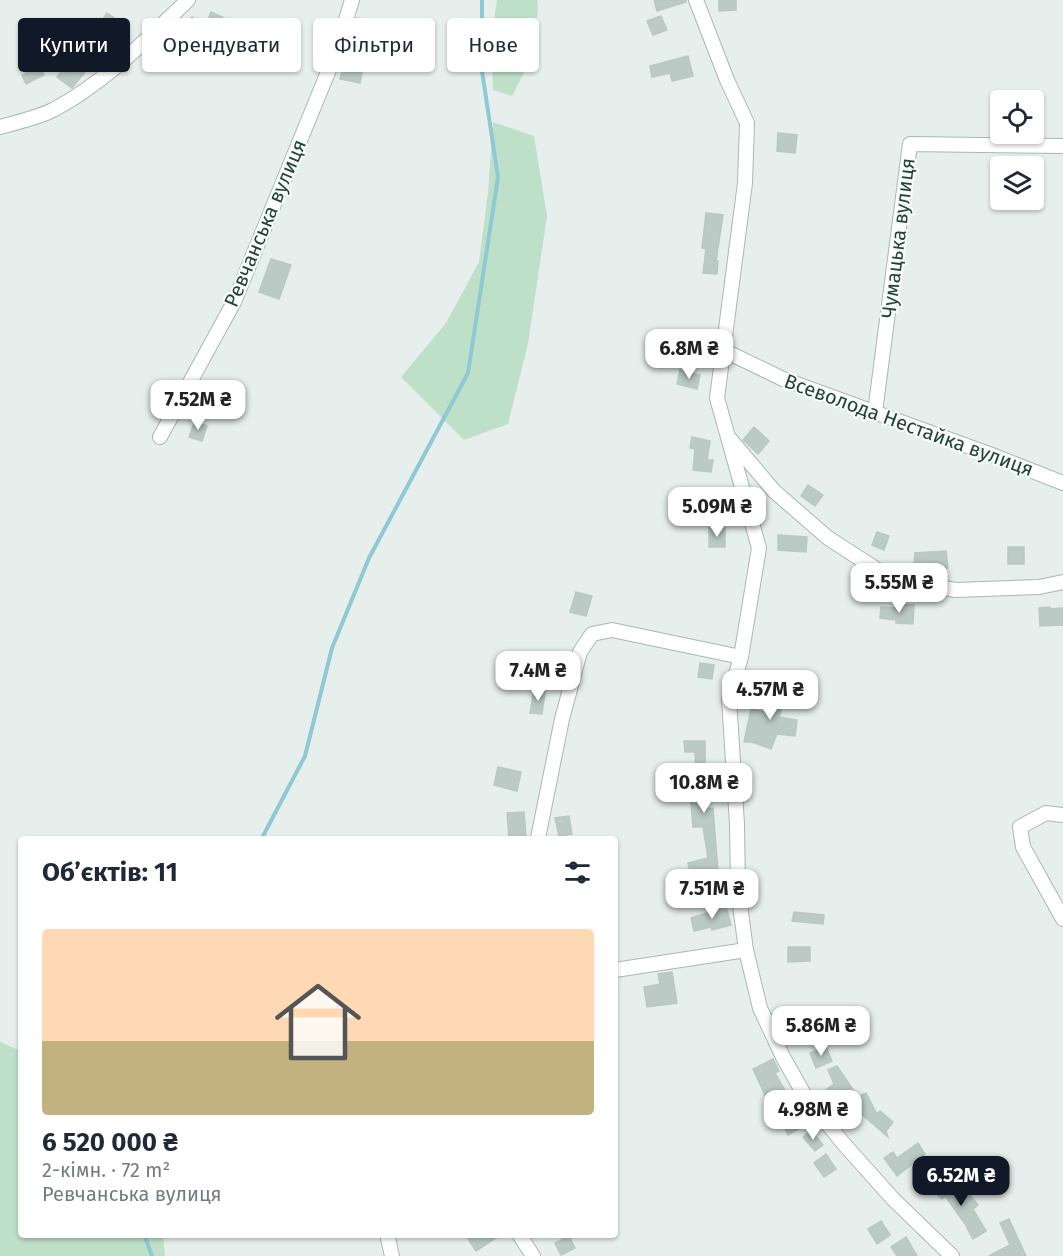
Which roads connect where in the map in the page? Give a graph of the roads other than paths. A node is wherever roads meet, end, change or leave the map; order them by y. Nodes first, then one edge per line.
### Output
1 (188, 0) edge
2 (352, 0) edge
3 (696, 0) edge
4 (0, 127) edge
5 (1063, 146) edge
6 (723, 350) junction
7 (875, 412) junction
8 (727, 435) junction
9 (160, 438) dead end
10 (1063, 483) edge
11 (1063, 582) edge
12 (741, 657) junction
13 (1063, 816) edge
14 (538, 836) edge
15 (1063, 919) edge
16 (746, 950) junction
17 (618, 970) edge
18 (388, 1238) edge
19 (522, 1238) edge
20 (392, 1256) edge
21 (533, 1256) edge
22 (952, 1256) edge

1 - 4 street
2 - 9 street, Ревчанська вулиця
3 - 6 street
5 - 7 street, Чумацька вулиця
6 - 7 street, Всеволода Нестайка вулиця
6 - 8 street
7 - 10 street, Всеволода Нестайка вулиця
8 - 11 street
8 - 12 street
12 - 14 street
12 - 16 street
13 - 15 street
16 - 17 street
16 - 22 street
18 - 20 street
19 - 21 street

